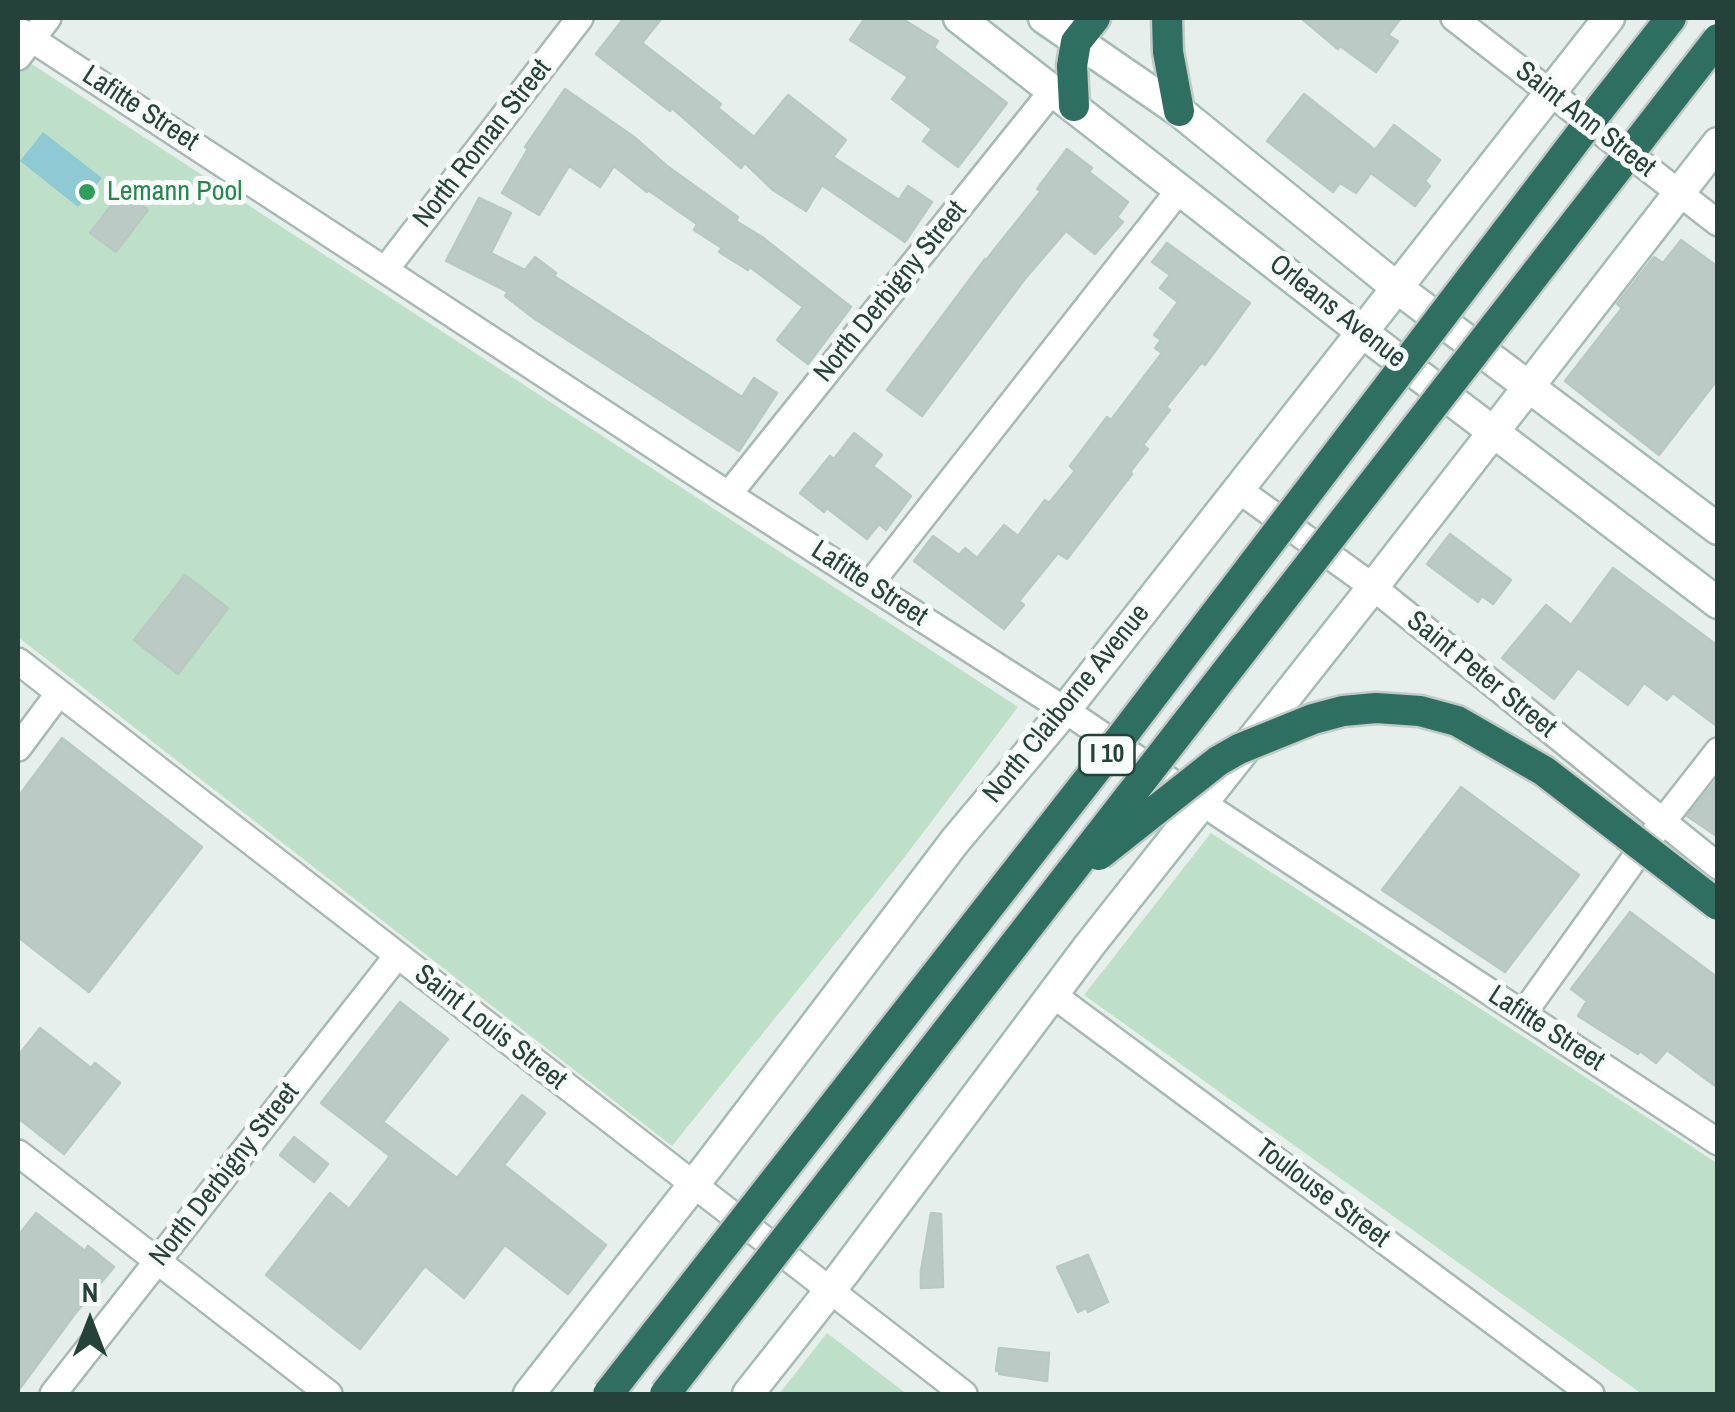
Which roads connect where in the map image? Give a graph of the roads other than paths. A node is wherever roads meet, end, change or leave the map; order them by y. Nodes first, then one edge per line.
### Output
1 (48, 18) edge
2 (580, 18) edge
3 (960, 18) edge
4 (1044, 18) edge
5 (1095, 18) edge
6 (1167, 18) edge
7 (1454, 18) edge
8 (1609, 18) edge
9 (1656, 18) edge
10 (1671, 18) edge
11 (1718, 40) edge
12 (22, 42) edge
13 (1076, 42) junction
14 (1550, 92) junction
15 (1064, 98) junction
16 (1598, 110) junction
17 (1179, 112) junction
18 (1718, 143) edge
19 (1180, 189) junction
20 (1678, 193) junction
21 (1718, 222) edge
22 (385, 270) junction
23 (1396, 287) junction
24 (1362, 332) junction
25 (1528, 385) junction
26 (1492, 432) junction
27 (1239, 490) junction
28 (728, 494) junction
29 (1718, 529) edge
30 (870, 584) junction
31 (1374, 588) junction
32 (1718, 603) edge
33 (18, 661) edge
34 (59, 694) junction
35 (1066, 710) junction
36 (18, 748) edge
37 (1718, 751) edge
38 (1202, 802) junction
39 (1662, 822) junction
40 (1718, 866) edge
41 (1062, 884) junction
42 (1718, 905) edge
43 (397, 956) junction
44 (1052, 994) junction
45 (1522, 1014) junction
46 (1718, 1142) edge
47 (18, 1152) edge
48 (694, 1185) junction
49 (157, 1261) junction
50 (830, 1291) junction
51 (53, 1394) edge
52 (329, 1394) edge
53 (529, 1394) edge
54 (608, 1394) edge
55 (665, 1394) edge
56 (748, 1394) edge
57 (964, 1394) edge
58 (1591, 1394) edge

1 - 12 street
2 - 22 street, North Roman Street
3 - 15 main road, Orleans Avenue
4 - 13 main road, Orleans Avenue
5 - 13 highway
6 - 17 highway
7 - 14 street, Saint Ann Street
8 - 14 main road, North Claiborne Avenue
9 - 16 highway
10 - 16 highway, I 10
11 - 41 highway, I 10, bridge
12 - 22 street, Lafitte Street
13 - 15 highway
13 - 17 main road, Orleans Avenue
14 - 20 street, Saint Ann Street
14 - 23 main road, North Claiborne Avenue
15 - 19 main road, Orleans Avenue
15 - 28 street, North Derbigny Street
16 - 54 highway, I 10, bridge
17 - 23 main road, Orleans Avenue
18 - 20 main road
19 - 24 main road, Orleans Avenue
19 - 30 street
20 - 21 street, Saint Ann Street
20 - 25 main road
22 - 28 street, Lafitte Street
23 - 24 main road, North Claiborne Avenue
23 - 25 main road, Orleans Avenue
24 - 26 main road, Orleans Avenue
24 - 27 main road, North Claiborne Avenue
25 - 26 main road
25 - 29 main road, Orleans Avenue
26 - 31 main road
26 - 32 main road, Orleans Avenue
27 - 31 street, Saint Peter Street
27 - 35 main road, North Claiborne Avenue
28 - 30 street, Lafitte Street
30 - 35 street, Lafitte Street
31 - 38 main road
31 - 39 street, Saint Peter Street
33 - 34 street, Saint Louis Street
34 - 36 street
34 - 43 street, Saint Louis Street
35 - 38 street, Lafitte Street
35 - 48 main road, North Claiborne Avenue
37 - 39 street
38 - 44 main road
38 - 45 street, Lafitte Street
39 - 40 street, Saint Peter Street
39 - 45 street
41 - 42 highway, bridge
41 - 55 highway, I 10, bridge
43 - 48 street, Saint Louis Street
43 - 49 street, North Derbigny Street
44 - 50 main road
44 - 58 street, Toulouse Street
45 - 46 street, Lafitte Street
47 - 49 street
48 - 50 street, Saint Louis Street
48 - 53 main road, North Claiborne Avenue
49 - 51 street, North Derbigny Street
49 - 52 street
50 - 56 main road
50 - 57 street, Saint Louis Street

